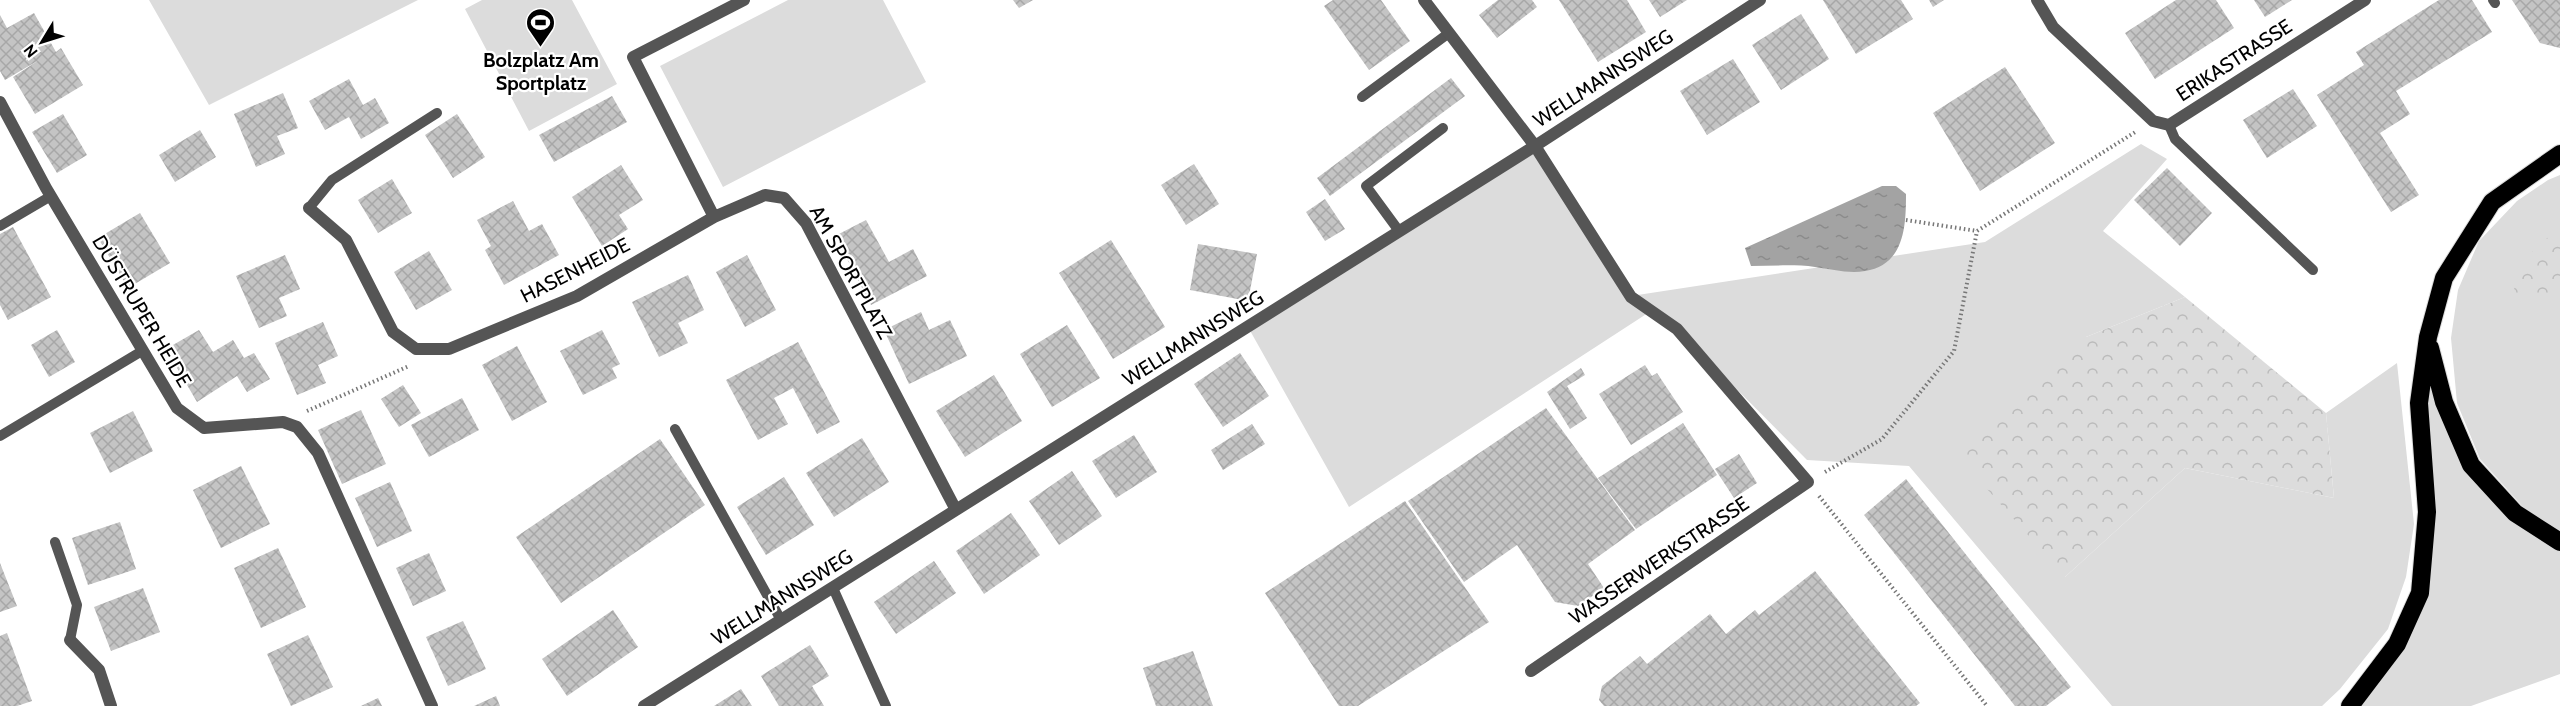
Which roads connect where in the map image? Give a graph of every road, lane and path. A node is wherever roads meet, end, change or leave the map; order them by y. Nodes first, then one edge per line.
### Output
1 (744, 0) edge
2 (1424, 0) edge
3 (1760, 0) edge
4 (2037, 0) edge
5 (2365, 0) edge
6 (1449, 33) junction
7 (1362, 97) dead end
8 (0, 102) edge
9 (437, 113) dead end
10 (2153, 121) junction
11 (2169, 125) junction
12 (1443, 128) dead end
13 (1535, 146) junction
14 (2560, 154) edge
15 (51, 196) junction
16 (309, 208) joint
17 (714, 217) junction
18 (1906, 220) dead end
19 (0, 226) edge
20 (1399, 231) junction
21 (1977, 231) junction
22 (2313, 270) dead end
23 (2428, 337) junction
24 (449, 349) junction
25 (142, 351) junction
26 (283, 422) junction
27 (675, 429) dead end
28 (0, 436) edge
29 (1808, 482) junction
30 (956, 510) junction
31 (55, 542) dead end
32 (2560, 542) edge
33 (833, 588) junction
34 (781, 620) junction
35 (70, 640) joint
36 (1531, 671) dead end
37 (111, 706) edge
38 (432, 706) edge
39 (644, 706) edge
40 (886, 706) edge
41 (1987, 706) edge
42 (2350, 706) edge

1 - 17 street
2 - 6 street
3 - 13 street, WELLMANNSWEG
4 - 10 street
5 - 11 street, ERIKASTRASSE
6 - 7 lane
6 - 13 street
8 - 15 street, DÜSTRUPER HEIDE
9 - 16 lane, HASENHEIDE
10 - 11 street, ERIKASTRASSE
10 - 21 path
11 - 22 lane
12 - 20 lane
13 - 20 street, WELLMANNSWEG
13 - 29 street
14 - 23 highway
15 - 19 lane
15 - 25 street, DÜSTRUPER HEIDE
16 - 24 street, HASENHEIDE
17 - 24 street, HASENHEIDE
17 - 30 street, AM SPORTPLATZ
18 - 21 path
20 - 30 street, WELLMANNSWEG
21 - 29 path
23 - 32 highway
23 - 42 highway
24 - 26 path
25 - 26 street, DÜSTRUPER HEIDE
25 - 28 lane
26 - 38 street
27 - 34 lane
29 - 36 street, WASSERWERKSTRASSE
29 - 41 path
30 - 33 street, WELLMANNSWEG
31 - 35 lane
33 - 34 street, WELLMANNSWEG
33 - 40 lane
34 - 39 street, WELLMANNSWEG
35 - 37 street

